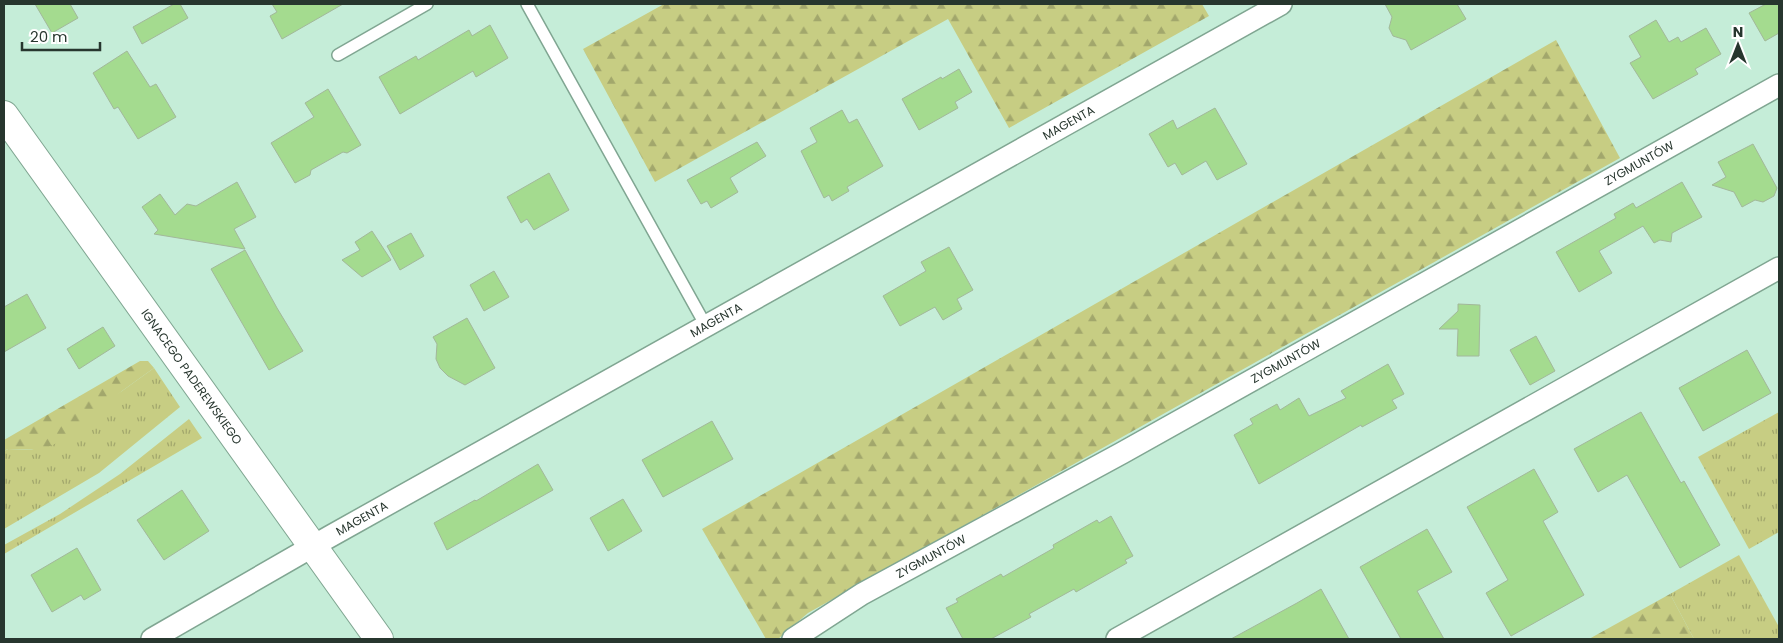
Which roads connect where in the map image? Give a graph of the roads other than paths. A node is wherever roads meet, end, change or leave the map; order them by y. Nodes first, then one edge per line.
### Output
1 (427, 4) edge
2 (527, 4) edge
3 (1282, 4) edge
4 (338, 55) dead end
5 (1779, 85) edge
6 (4, 114) edge
7 (1779, 268) edge
8 (706, 326) junction
9 (313, 546) junction
10 (152, 639) edge
11 (379, 639) edge
12 (793, 639) edge
13 (1117, 639) edge

1 - 4 lane
2 - 8 lane
3 - 8 street, MAGENTA
5 - 12 street, ZYGMUNTÓW
6 - 9 street, IGNACEGO PADEREWSKIEGO
7 - 13 street
8 - 9 street, MAGENTA
9 - 10 street, MAGENTA
9 - 11 street, IGNACEGO PADEREWSKIEGO

